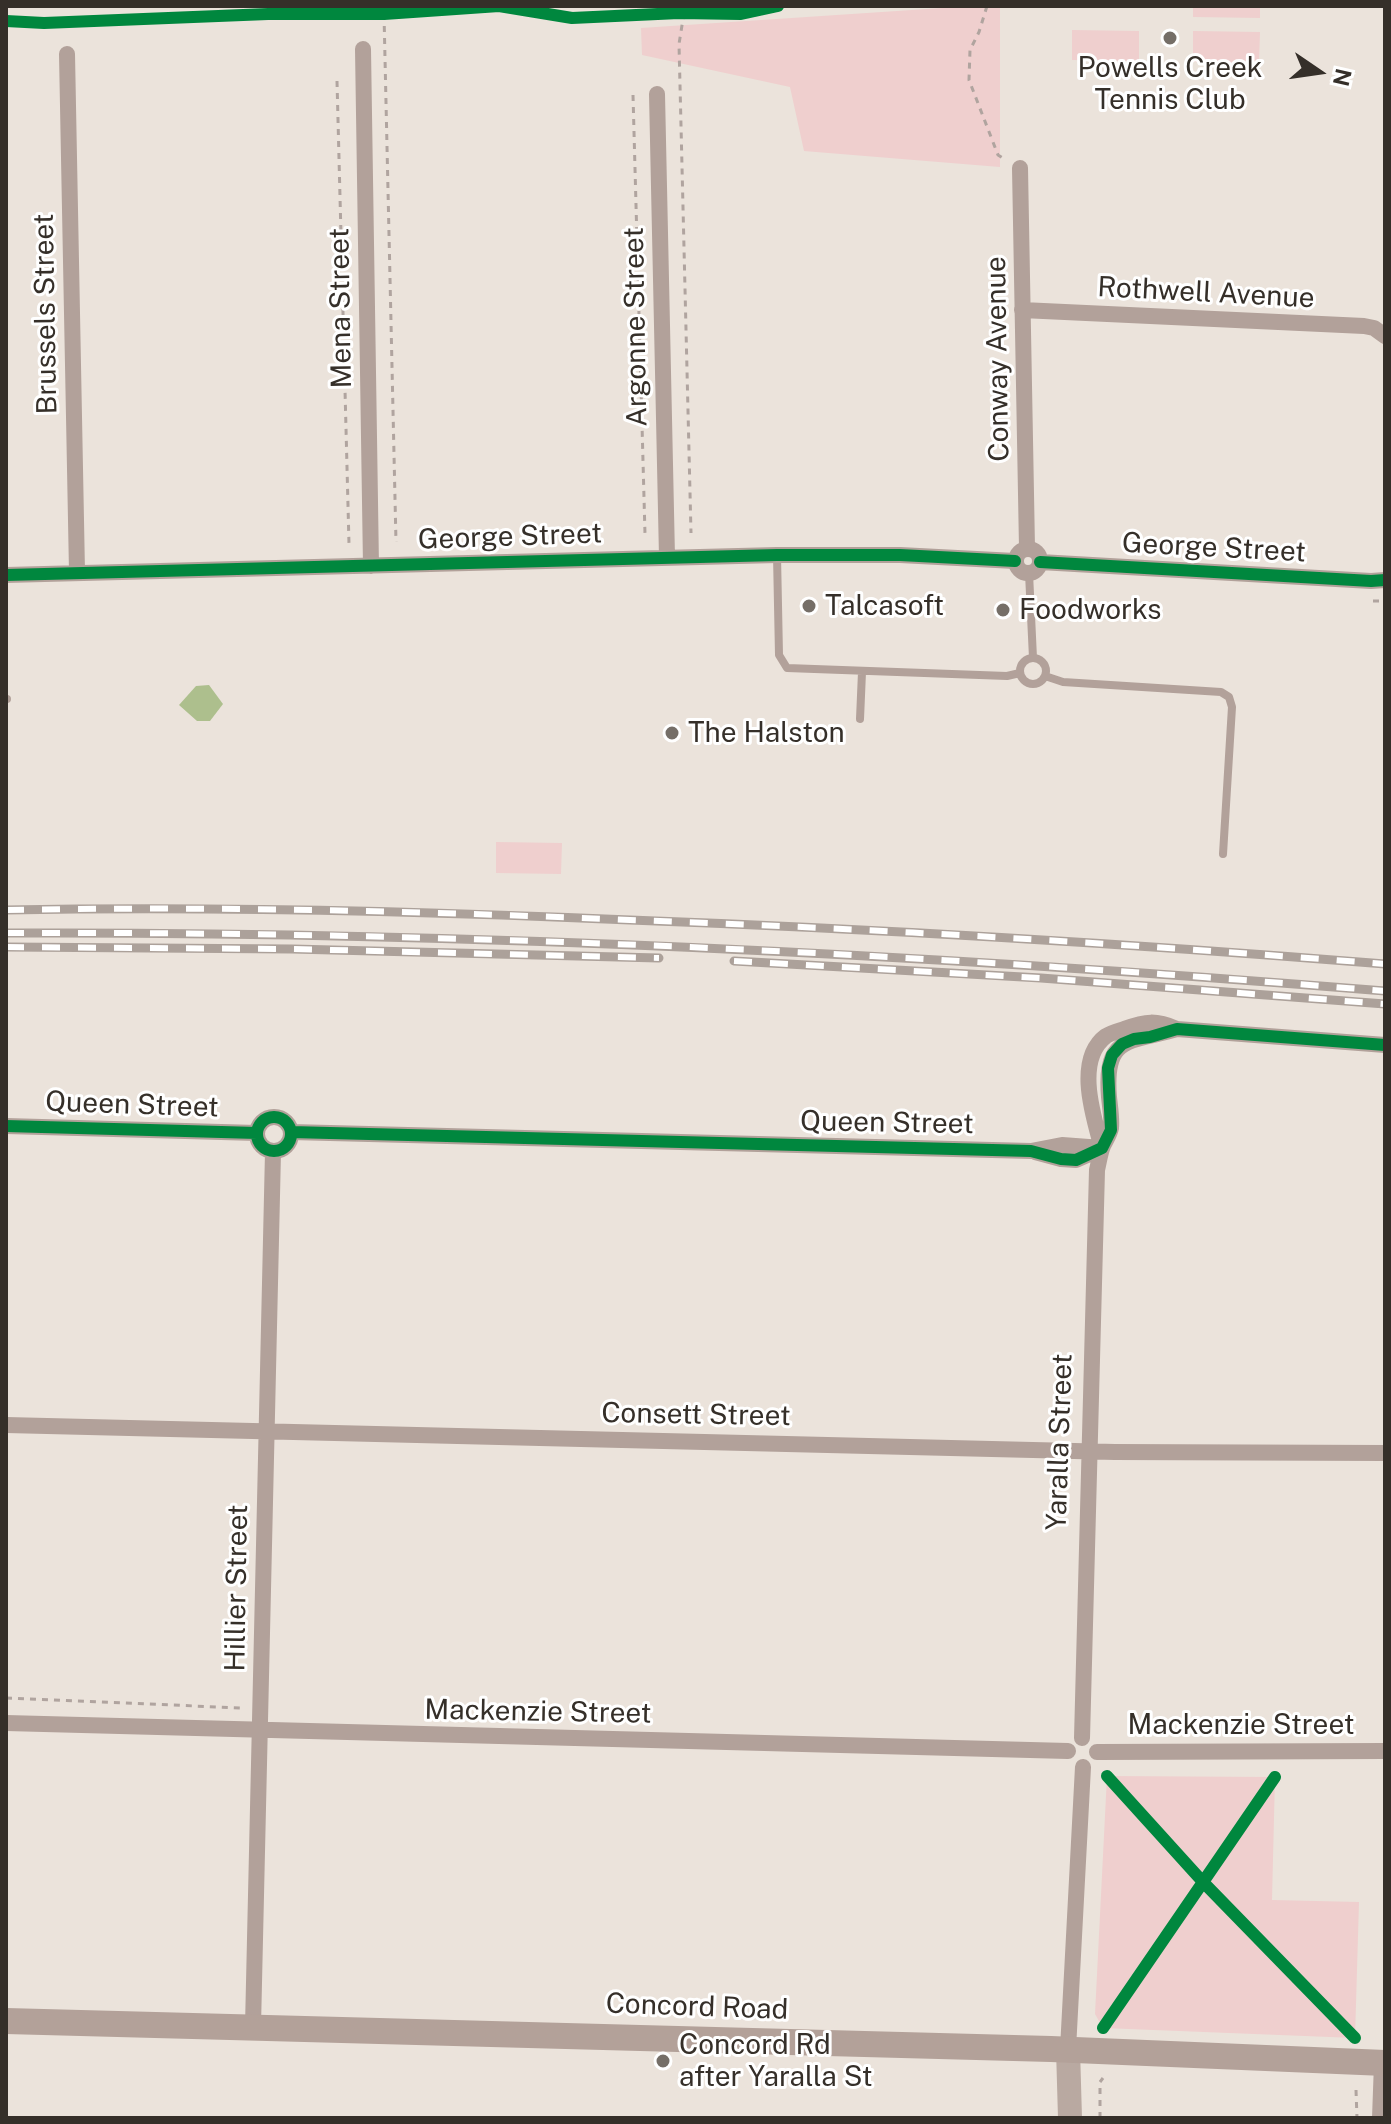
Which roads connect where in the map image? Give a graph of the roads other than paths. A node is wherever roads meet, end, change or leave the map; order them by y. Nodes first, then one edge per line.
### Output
1 (363, 49) dead end
2 (67, 54) dead end
3 (657, 94) dead end
4 (1020, 168) road end
5 (1022, 310) junction
6 (1385, 336) edge
7 (1027, 548) junction
8 (777, 555) junction
9 (667, 557) junction
10 (1015, 561) junction
11 (371, 566) junction
12 (1035, 568) junction
13 (77, 572) junction
14 (6, 575) edge
15 (1385, 580) edge
16 (1033, 658) junction
17 (862, 672) junction
18 (1020, 673) junction
19 (1045, 676) junction
20 (860, 719) dead end
21 (1223, 854) dead end
22 (1385, 1045) edge
23 (6, 1126) edge
24 (291, 1132) junction
25 (257, 1133) junction
26 (1102, 1148) junction
27 (273, 1152) junction
28 (6, 1425) edge
29 (266, 1431) junction
30 (1089, 1451) junction
31 (1385, 1453) edge
32 (6, 1723) edge
33 (260, 1731) junction
34 (1082, 1738) junction
35 (1068, 1751) junction
36 (1385, 1751) edge
37 (1097, 1752) junction
38 (1083, 1767) junction
39 (6, 2021) edge
40 (253, 2026) junction
41 (1068, 2049) junction
42 (1383, 2063) edge
43 (1070, 2118) edge
44 (1380, 2118) edge

1 - 11 street, Mena Street
2 - 13 street, Brussels Street
3 - 9 street, Argonne Street
4 - 5 street, Conway Avenue
5 - 6 street, Rothwell Avenue
5 - 7 street, Conway Avenue
7 - 10 street
7 - 12 street
8 - 9 street, George Street
8 - 10 street, George Street
8 - 17 lane
9 - 11 street, George Street
10 - 12 street
11 - 13 street, George Street
12 - 15 street, George Street
12 - 16 lane
13 - 14 street, George Street
16 - 18 lane
16 - 19 lane
17 - 18 lane
17 - 20 lane
18 - 19 lane
19 - 21 lane
22 - 26 street
23 - 25 street, Queen Street
24 - 25 street
24 - 26 street, Queen Street
24 - 27 street
25 - 27 street
26 - 30 street, Yaralla Street
27 - 29 street, Hillier Street
28 - 29 street, Consett Street
29 - 30 street, Consett Street
29 - 33 street, Hillier Street
30 - 31 street, Consett Street
30 - 34 street, Yaralla Street
32 - 33 street, Mackenzie Street
33 - 35 street, Mackenzie Street
33 - 40 street, Hillier Street
34 - 35 street
34 - 37 street
35 - 38 street
36 - 37 street, Mackenzie Street
37 - 38 street
38 - 41 street
39 - 40 main road, Concord Road
40 - 41 main road, Concord Road
41 - 42 main road, Concord Road
41 - 43 street
42 - 44 street

